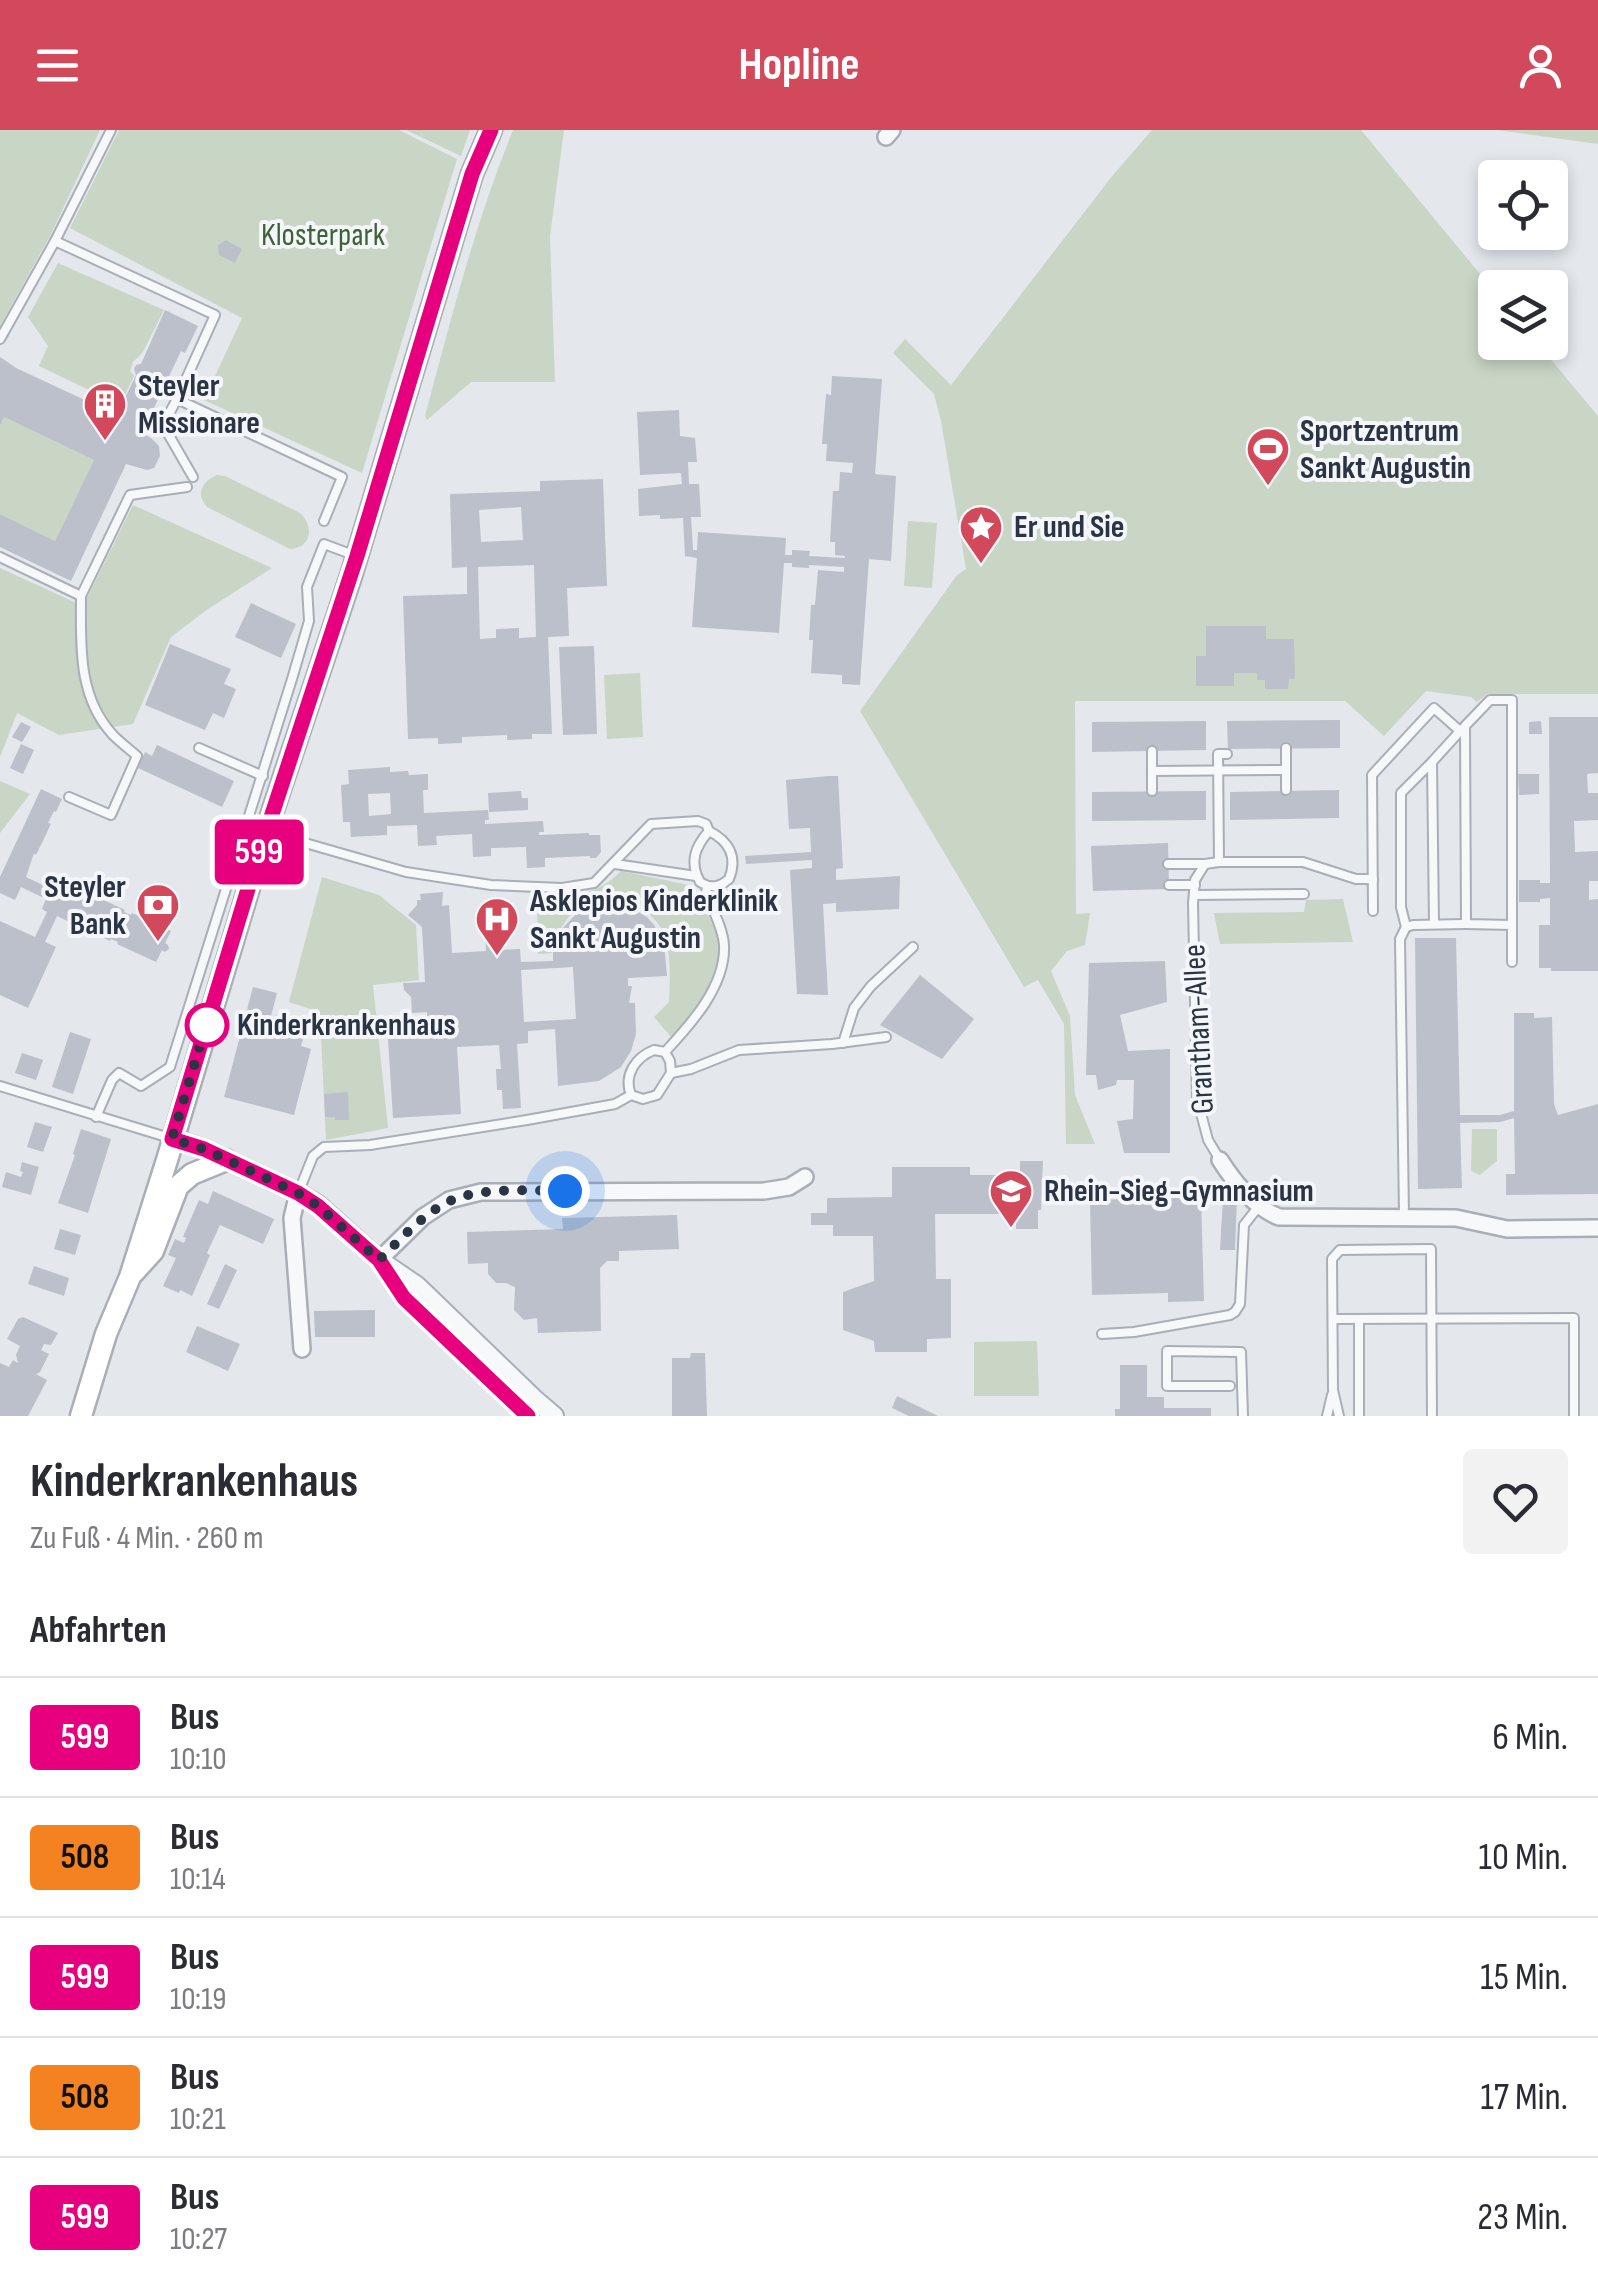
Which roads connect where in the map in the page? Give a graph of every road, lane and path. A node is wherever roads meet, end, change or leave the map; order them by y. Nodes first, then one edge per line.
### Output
1 (111, 130) edge
2 (491, 130) edge
3 (55, 241) junction
4 (0, 339) edge
5 (177, 399) junction
6 (193, 477) dead end
7 (188, 488) dead end
8 (324, 521) dead end
9 (357, 556) junction
10 (0, 557) edge
11 (81, 596) junction
12 (1463, 729) junction
13 (199, 748) dead end
14 (1286, 748) dead end
15 (1152, 751) dead end
16 (1218, 754) dead end
17 (1432, 762) junction
18 (1218, 770) junction
19 (1286, 770) junction
20 (1152, 771) junction
21 (263, 776) junction
22 (1286, 790) dead end
23 (1152, 791) dead end
24 (69, 798) dead end
25 (709, 831) junction
26 (266, 832) junction
27 (1219, 862) junction
28 (615, 864) junction
29 (1168, 864) dead end
30 (1206, 864) junction
31 (696, 876) junction
32 (1373, 878) junction
33 (1169, 885) dead end
34 (707, 886) junction
35 (1194, 890) junction
36 (1304, 894) dead end
37 (1374, 911) dead end
38 (1434, 924) junction
39 (1466, 924) junction
40 (1512, 925) junction
41 (1406, 927) junction
42 (912, 947) dead end
43 (1512, 962) dead end
44 (886, 1037) dead end
45 (843, 1043) junction
46 (665, 1052) junction
47 (671, 1073) junction
48 (0, 1086) edge
49 (631, 1095) junction
50 (96, 1117) junction
51 (172, 1139) junction
52 (226, 1160) junction
53 (1220, 1160) joint
54 (805, 1177) dead end
55 (298, 1193) junction
56 (1259, 1206) junction
57 (1404, 1218) junction
58 (1598, 1228) edge
59 (379, 1260) junction
60 (130, 1277) junction
61 (1432, 1318) junction
62 (1333, 1319) junction
63 (1359, 1319) junction
64 (1102, 1334) dead end
65 (302, 1349) dead end
66 (1230, 1386) dead end
67 (1333, 1390) junction
68 (81, 1416) edge
69 (528, 1416) edge
70 (554, 1416) edge
71 (1243, 1416) edge
72 (1328, 1416) edge
73 (1340, 1416) edge
74 (1359, 1416) edge
75 (1432, 1416) edge
76 (1574, 1416) edge

1 - 3 lane
2 - 9 main road
3 - 4 lane
3 - 5 lane
5 - 6 lane
5 - 8 lane
7 - 11 lane
9 - 21 lane
9 - 26 main road
10 - 11 lane
11 - 24 lane
12 - 17 lane
12 - 32 lane
12 - 39 lane
12 - 40 lane
13 - 21 lane
14 - 19 lane
15 - 20 lane
16 - 18 lane
17 - 38 lane
17 - 41 lane
18 - 19 lane
18 - 20 lane
18 - 27 lane
19 - 22 lane
20 - 23 lane
21 - 50 lane
25 - 28 lane
25 - 31 lane
25 - 34 lane
26 - 28 lane
26 - 51 main road
27 - 30 lane
27 - 32 lane
28 - 31 lane
29 - 30 lane
30 - 35 lane, Grantham-Allee
31 - 34 lane
32 - 37 lane
33 - 35 lane
34 - 46 lane
35 - 36 lane
35 - 53 lane, Grantham-Allee
38 - 39 lane
38 - 41 lane
39 - 40 lane
40 - 43 lane
41 - 57 lane
42 - 45 lane
44 - 45 lane
45 - 47 lane
46 - 47 lane
46 - 49 lane
47 - 49 lane
48 - 50 lane
49 - 55 lane
50 - 51 lane
51 - 52 street
51 - 60 main road
52 - 55 street
52 - 60 main road
53 - 56 street, Grantham-Allee
54 - 59 street
55 - 59 street
55 - 65 street
56 - 57 street
56 - 64 lane
57 - 58 street
59 - 69 street
59 - 70 street
60 - 68 main road
61 - 62 lane
61 - 63 lane
61 - 75 lane
61 - 76 lane
62 - 63 lane
62 - 67 lane
63 - 74 lane
66 - 71 lane
67 - 72 lane
67 - 73 lane

